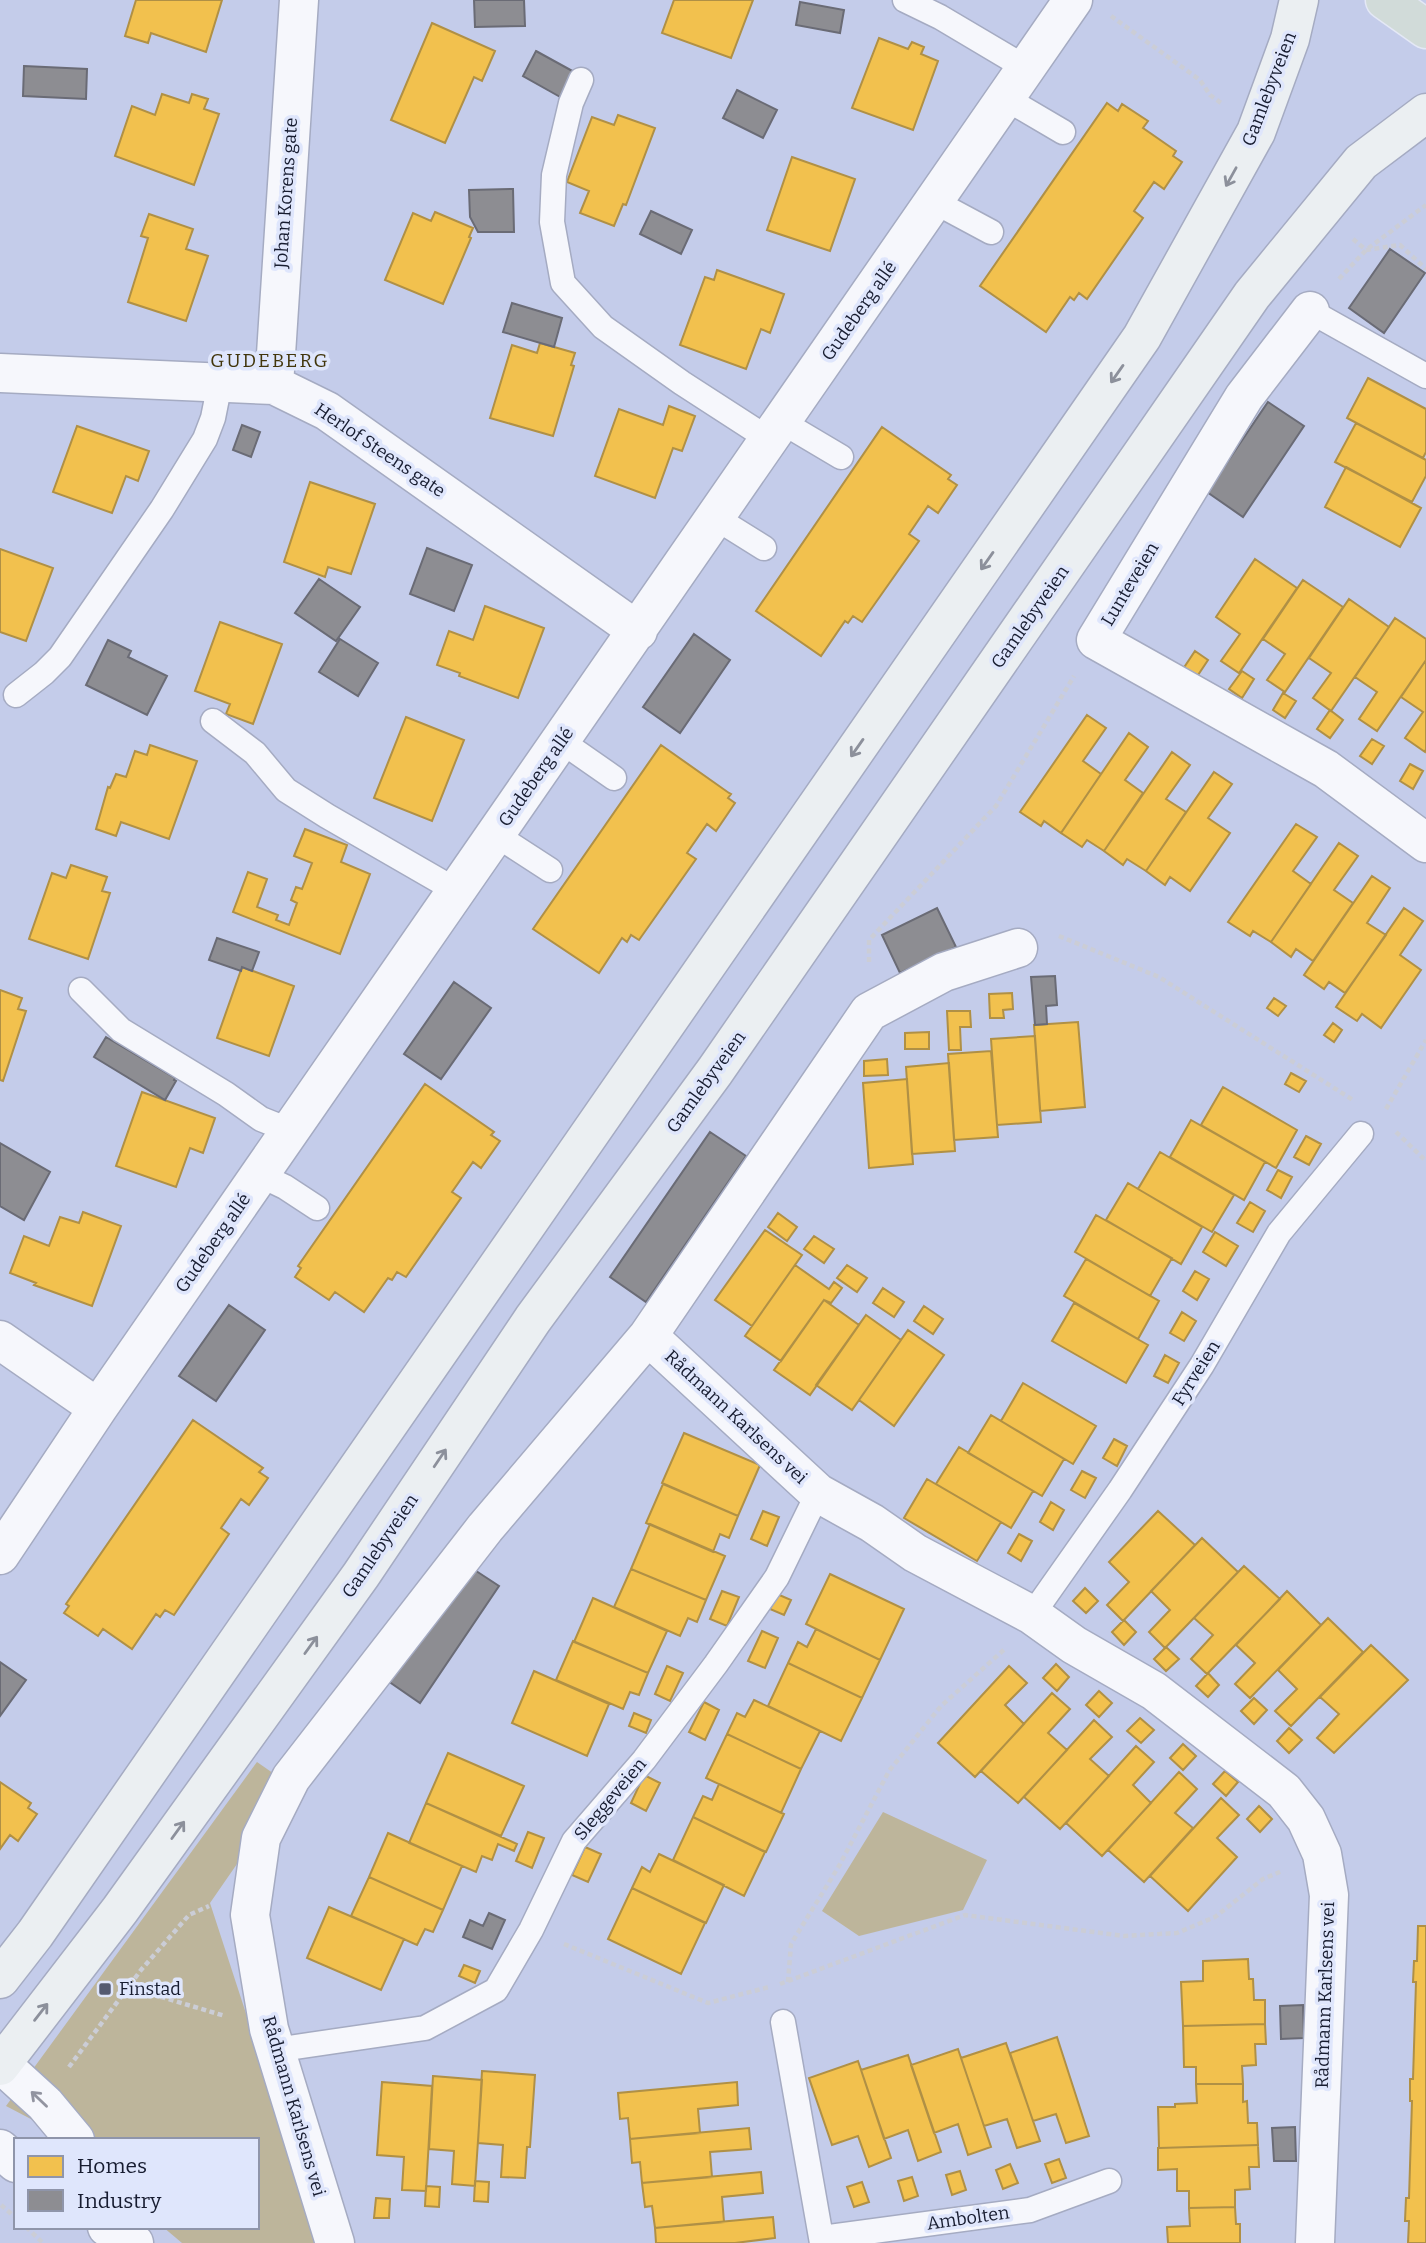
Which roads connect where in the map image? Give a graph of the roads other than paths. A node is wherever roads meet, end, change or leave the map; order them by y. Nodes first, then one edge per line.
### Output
1 (299, 0) edge
2 (905, 0) edge
3 (1073, 0) edge
4 (1299, 0) edge
5 (1385, 0) edge
6 (1426, 29) edge
7 (581, 80) dead end
8 (1016, 83) junction
9 (1426, 113) edge
10 (1063, 132) dead end
11 (935, 200) junction
12 (991, 232) dead end
13 (1310, 311) joint
14 (0, 373) edge
15 (1426, 376) edge
16 (220, 383) junction
17 (274, 385) junction
18 (776, 431) junction
19 (841, 457) dead end
20 (716, 518) junction
21 (764, 548) dead end
22 (638, 631) junction
23 (16, 695) dead end
24 (213, 721) dead end
25 (562, 741) junction
26 (614, 778) dead end
27 (496, 835) junction
28 (1426, 844) edge
29 (550, 870) dead end
30 (457, 891) junction
31 (1018, 948) road end
32 (81, 990) dead end
33 (291, 1131) junction
34 (1361, 1134) road end
35 (260, 1175) junction
36 (317, 1208) dead end
37 (648, 1336) junction
38 (0, 1340) edge
39 (98, 1408) junction
40 (818, 1493) junction
41 (0, 1555) edge
42 (1032, 1615) junction
43 (0, 1979) edge
44 (783, 2022) road end
45 (272, 2039) junction
46 (0, 2064) edge
47 (73, 2138) edge
48 (0, 2149) edge
49 (14, 2161) edge
50 (1109, 2181) dead end
51 (110, 2229) edge
52 (822, 2241) edge
53 (134, 2243) edge
54 (335, 2243) edge
55 (1315, 2243) edge

1 - 17 street, Johan Korens gate
2 - 8 lane
3 - 8 street, Gudeberg allé
4 -> 43 street, Gamlebyveien
5 - 6 highway
7 - 18 lane
8 - 10 lane
8 - 11 street, Gudeberg allé
46 -> 9 street, Gamlebyveien
11 - 12 lane
11 - 18 street, Gudeberg allé
13 - 15 lane
13 - 28 street, Lunteveien
14 - 16 street, Herlof Steens gate
16 - 17 street, Herlof Steens gate
16 - 23 lane
17 - 22 street, Herlof Steens gate
18 - 19 lane
18 - 20 street, Gudeberg allé
20 - 21 lane
20 - 22 street, Gudeberg allé
22 - 25 street, Gudeberg allé
24 - 30 lane
25 - 26 lane
25 - 27 street, Gudeberg allé
27 - 29 lane
27 - 30 street, Gudeberg allé
30 - 33 street, Gudeberg allé
31 - 37 street
32 - 33 lane
33 - 35 street, Gudeberg allé
34 - 42 lane, Fyrveien
35 - 36 lane
35 - 39 street, Gudeberg allé
37 - 40 street, Rådmann Karlsens vei
37 - 45 street, Rådmann Karlsens vei
38 - 39 street
39 - 41 street, Gudeberg allé
40 - 42 street, Rådmann Karlsens vei
40 - 45 lane, Sleggeveien
42 - 55 street, Rådmann Karlsens vei
44 - 52 lane, Ambolten
45 - 54 street, Rådmann Karlsens vei
47 -> 46 street
48 - 49 street
50 - 52 lane, Ambolten
51 - 53 street

